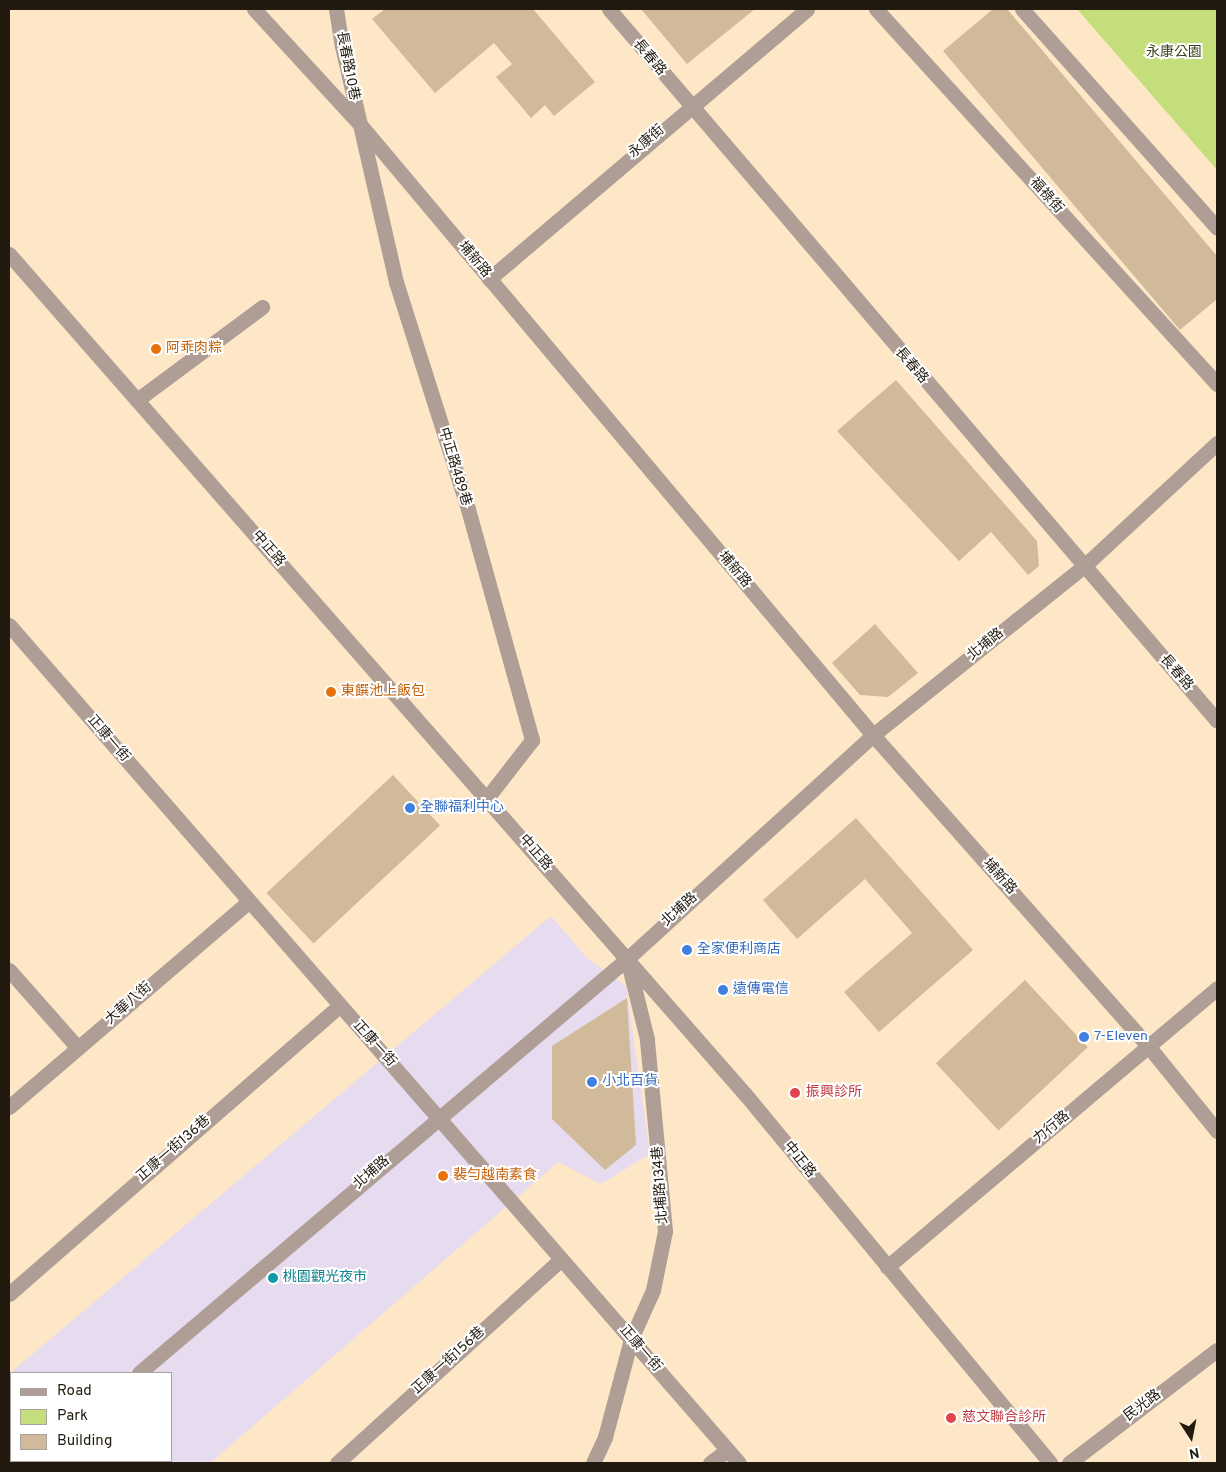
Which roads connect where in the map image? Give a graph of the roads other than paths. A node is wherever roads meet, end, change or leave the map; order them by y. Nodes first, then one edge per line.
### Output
1 (254, 9) edge
2 (336, 9) edge
3 (608, 9) edge
4 (807, 9) edge
5 (876, 9) edge
6 (1022, 9) edge
7 (689, 106) junction
8 (358, 122) junction
9 (1217, 228) edge
10 (9, 254) edge
11 (489, 279) junction
12 (262, 307) dead end
13 (1217, 384) edge
14 (137, 400) junction
15 (1217, 443) edge
16 (1083, 567) junction
17 (9, 625) edge
18 (1217, 721) edge
19 (873, 736) junction
20 (487, 798) junction
21 (249, 901) junction
22 (628, 958) junction
23 (9, 970) edge
24 (1217, 988) edge
25 (340, 1005) junction
26 (1149, 1047) junction
27 (78, 1048) junction
28 (9, 1107) edge
29 (438, 1116) junction
30 (1217, 1131) edge
31 (561, 1259) junction
32 (887, 1267) junction
33 (9, 1294) edge
34 (631, 1339) junction
35 (1217, 1350) edge
36 (140, 1372) edge
37 (727, 1450) junction
38 (337, 1463) edge
39 (593, 1463) edge
40 (710, 1463) edge
41 (739, 1463) edge
42 (1050, 1463) edge
43 (1069, 1463) edge

1 - 8 street, 埔新路
2 - 8 street, 長春路10巷
3 - 7 street, 長春路
4 - 7 street, 永康街
5 - 13 street, 福祿街
6 - 9 street
7 - 11 street, 永康街
7 - 16 street, 長春路
8 - 11 street, 埔新路
8 - 20 street, 中正路489巷
10 - 14 street, 中正路
11 - 19 street, 埔新路
12 - 14 street
14 - 20 street, 中正路
15 - 16 street, 北埔路
16 - 18 street, 長春路
16 - 19 street, 北埔路
17 - 21 street, 正康一街
19 - 22 street, 北埔路
19 - 26 street, 埔新路
20 - 22 street, 中正路
21 - 25 street, 正康一街
21 - 27 street, 大華八街
22 - 29 street, 北埔路
22 - 32 street, 中正路
22 - 34 street, 北埔路134巷
23 - 27 street
24 - 26 street, 力行路
25 - 29 street, 正康一街
25 - 33 street, 正康一街136巷
26 - 30 street, 埔新路
26 - 32 street, 力行路
27 - 28 street, 大華八街
29 - 31 street, 正康一街
29 - 36 street, 北埔路
31 - 34 street, 正康一街
31 - 38 street, 正康一街156巷
32 - 42 street, 中正路
34 - 37 street, 正康一街
34 - 39 street, 北埔路134巷
35 - 43 street, 民光路
37 - 40 street
37 - 41 street, 正康一街

